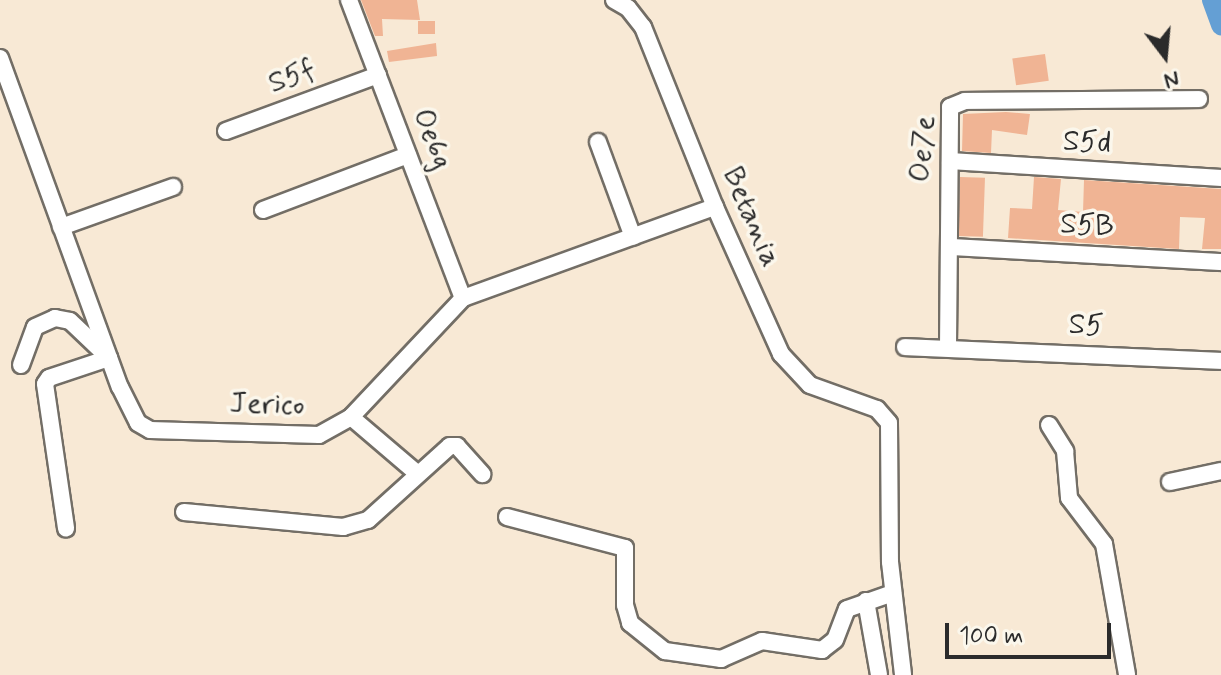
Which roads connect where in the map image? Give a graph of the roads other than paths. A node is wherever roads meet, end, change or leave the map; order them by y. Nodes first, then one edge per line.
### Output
1 (349, 0) edge
2 (614, 0) edge
3 (0, 58) edge
4 (378, 75) junction
5 (1199, 99) dead end
6 (226, 131) dead end
7 (598, 142) dead end
8 (408, 155) junction
9 (950, 161) junction
10 (1221, 178) edge
11 (173, 187) dead end
12 (715, 207) junction
13 (263, 210) dead end
14 (61, 227) junction
15 (633, 237) junction
16 (951, 247) junction
17 (1221, 262) edge
18 (463, 298) junction
19 (905, 347) dead end
20 (948, 347) junction
21 (109, 358) junction
22 (1221, 361) edge
23 (21, 365) dead end
24 (351, 417) junction
25 (1049, 425) dead end
26 (1221, 471) edge
27 (418, 474) junction
28 (482, 474) dead end
29 (1170, 482) dead end
30 (184, 512) dead end
31 (507, 517) dead end
32 (66, 528) dead end
33 (893, 593) junction
34 (866, 601) junction
35 (879, 675) edge
36 (903, 675) edge
37 (1127, 675) edge

1 - 4 street, Oe6g
2 - 12 street, Betania
3 - 14 street, Jerico
4 - 6 street, S5f
4 - 8 street, Oe6g
5 - 9 street, Oe7e
7 - 15 street
8 - 13 street
8 - 18 street, Oe6g
9 - 10 street, S5d
9 - 16 street, Oe7e
11 - 14 street
12 - 15 street, Jerico
12 - 33 street, Betania
14 - 21 street, Jerico
15 - 18 street, Jerico
16 - 17 street, S5B
16 - 20 street, Oe7e
18 - 24 street, Jerico
19 - 20 street, S5
20 - 22 street, S5
21 - 23 street
21 - 24 street, Jerico
21 - 32 street
24 - 27 street
25 - 37 street
26 - 29 street
27 - 28 street
27 - 30 street
31 - 34 street
33 - 34 street
33 - 36 street
34 - 35 street

